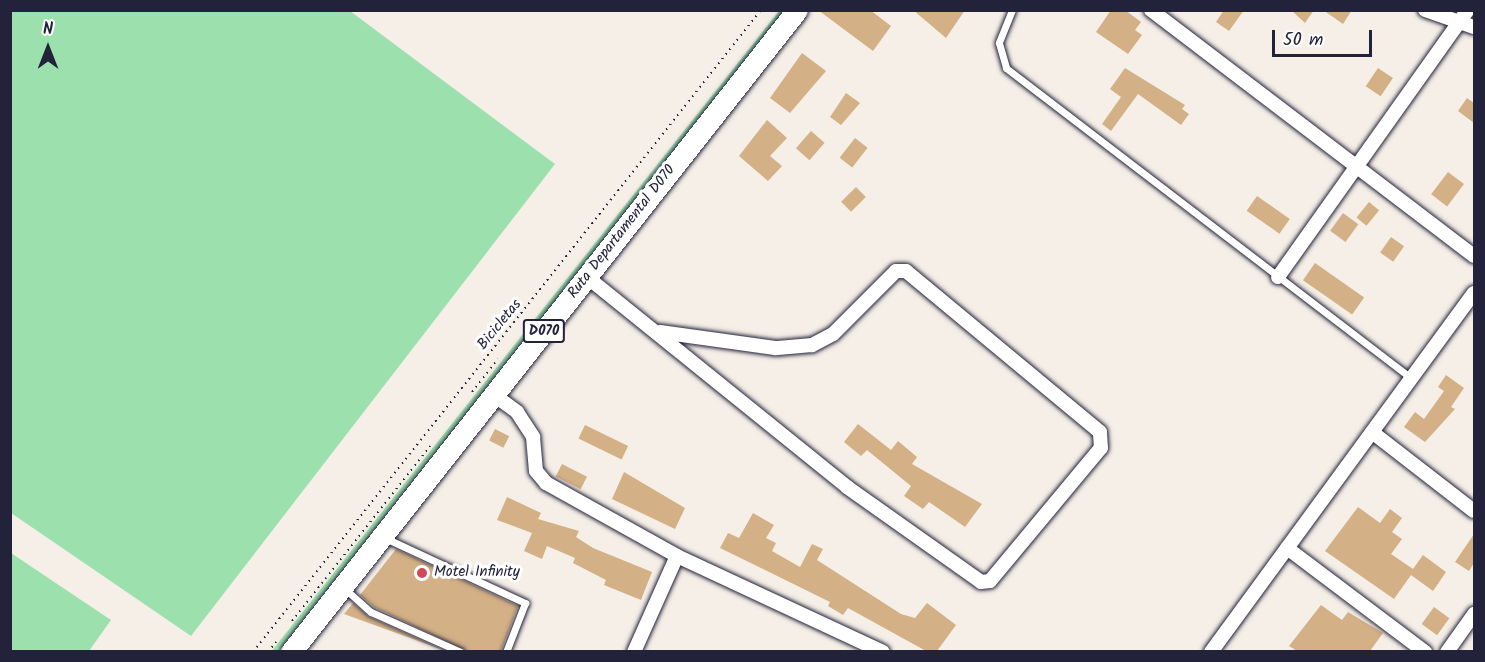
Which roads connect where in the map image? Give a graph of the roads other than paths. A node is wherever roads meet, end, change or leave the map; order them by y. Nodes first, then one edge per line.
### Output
1 (797, 10) edge
2 (1012, 10) edge
3 (1151, 10) edge
4 (1425, 10) edge
5 (1468, 10) edge
6 (1458, 23) junction
7 (1474, 27) edge
8 (1358, 169) junction
9 (1474, 256) edge
10 (587, 277) junction
11 (1278, 277) junction
12 (1474, 292) edge
13 (660, 332) junction
14 (1411, 378) junction
15 (494, 395) junction
16 (1372, 432) junction
17 (1474, 511) edge
18 (382, 537) junction
19 (1287, 548) junction
20 (677, 556) junction
21 (342, 586) junction
22 (1474, 614) edge
23 (291, 651) edge
24 (461, 651) edge
25 (506, 651) edge
26 (634, 651) edge
27 (883, 651) edge
28 (1211, 651) edge
29 (1425, 651) edge
30 (1447, 651) edge

1 - 10 main road, Ruta Departamental D070 / D070
2 - 11 lane
3 - 8 street
4 - 6 street
5 - 6 street
6 - 7 street
6 - 8 street
8 - 9 street
8 - 11 street
10 - 13 street
10 - 15 main road, Ruta Departamental D070 / D070
11 - 14 lane
12 - 14 street
13 - 13 street
14 - 16 street
15 - 18 main road, Ruta Departamental D070 / D070
15 - 20 street
16 - 17 street
16 - 19 street
18 - 21 main road, Ruta Departamental D070 / D070
18 - 25 lane
19 - 28 street
19 - 29 street
20 - 26 street
20 - 27 street
21 - 23 main road, Ruta Departamental D070 / D070
21 - 24 lane
22 - 30 street

